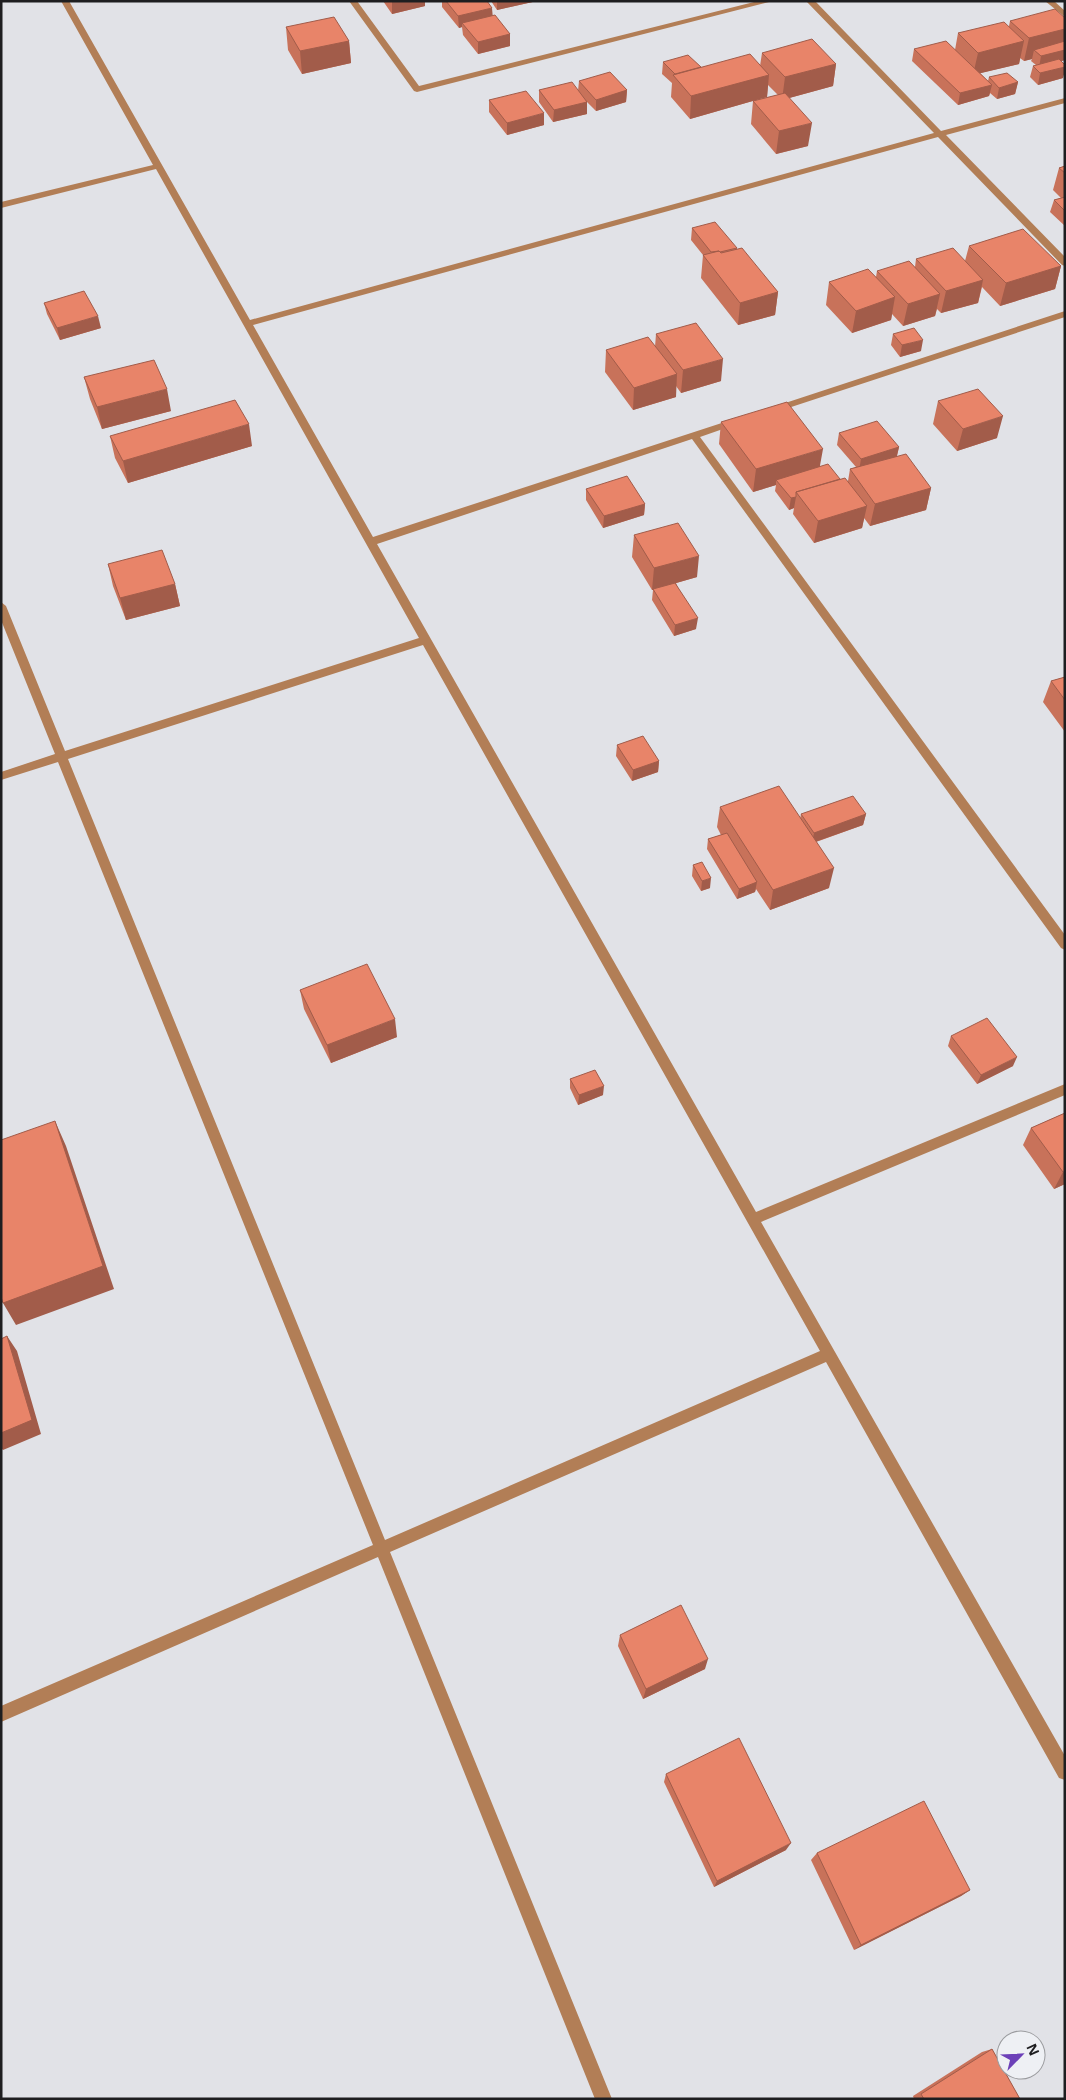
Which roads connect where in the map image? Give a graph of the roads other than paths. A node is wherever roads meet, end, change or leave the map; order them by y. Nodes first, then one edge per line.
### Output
1 (65, 1) edge
2 (353, 1) edge
3 (769, 1) edge
4 (810, 1) edge
5 (1049, 1) edge
6 (1065, 15) edge
7 (1065, 100) edge
8 (939, 134) junction
9 (158, 166) junction
10 (1, 205) edge
11 (1065, 263) edge
12 (1065, 314) edge
13 (247, 324) junction
14 (694, 436) junction
15 (370, 542) junction
16 (1, 606) edge
17 (425, 640) junction
18 (62, 756) junction
19 (1, 776) edge
20 (1065, 945) edge
21 (1065, 1089) edge
22 (753, 1219) junction
23 (828, 1354) junction
24 (382, 1548) junction
25 (1, 1714) edge
26 (1065, 1772) edge
27 (604, 2099) edge

1 - 9 street
2 - 3 street
4 - 8 street
5 - 6 street
7 - 8 street
8 - 11 street
8 - 13 street
9 - 10 street
9 - 13 street
12 - 14 street
13 - 15 street
14 - 15 street
14 - 20 street
15 - 17 street
16 - 18 street
17 - 18 street
17 - 22 street
18 - 19 street
18 - 24 street
21 - 22 street
22 - 23 street
23 - 24 street
23 - 26 street
24 - 25 street
24 - 27 street

